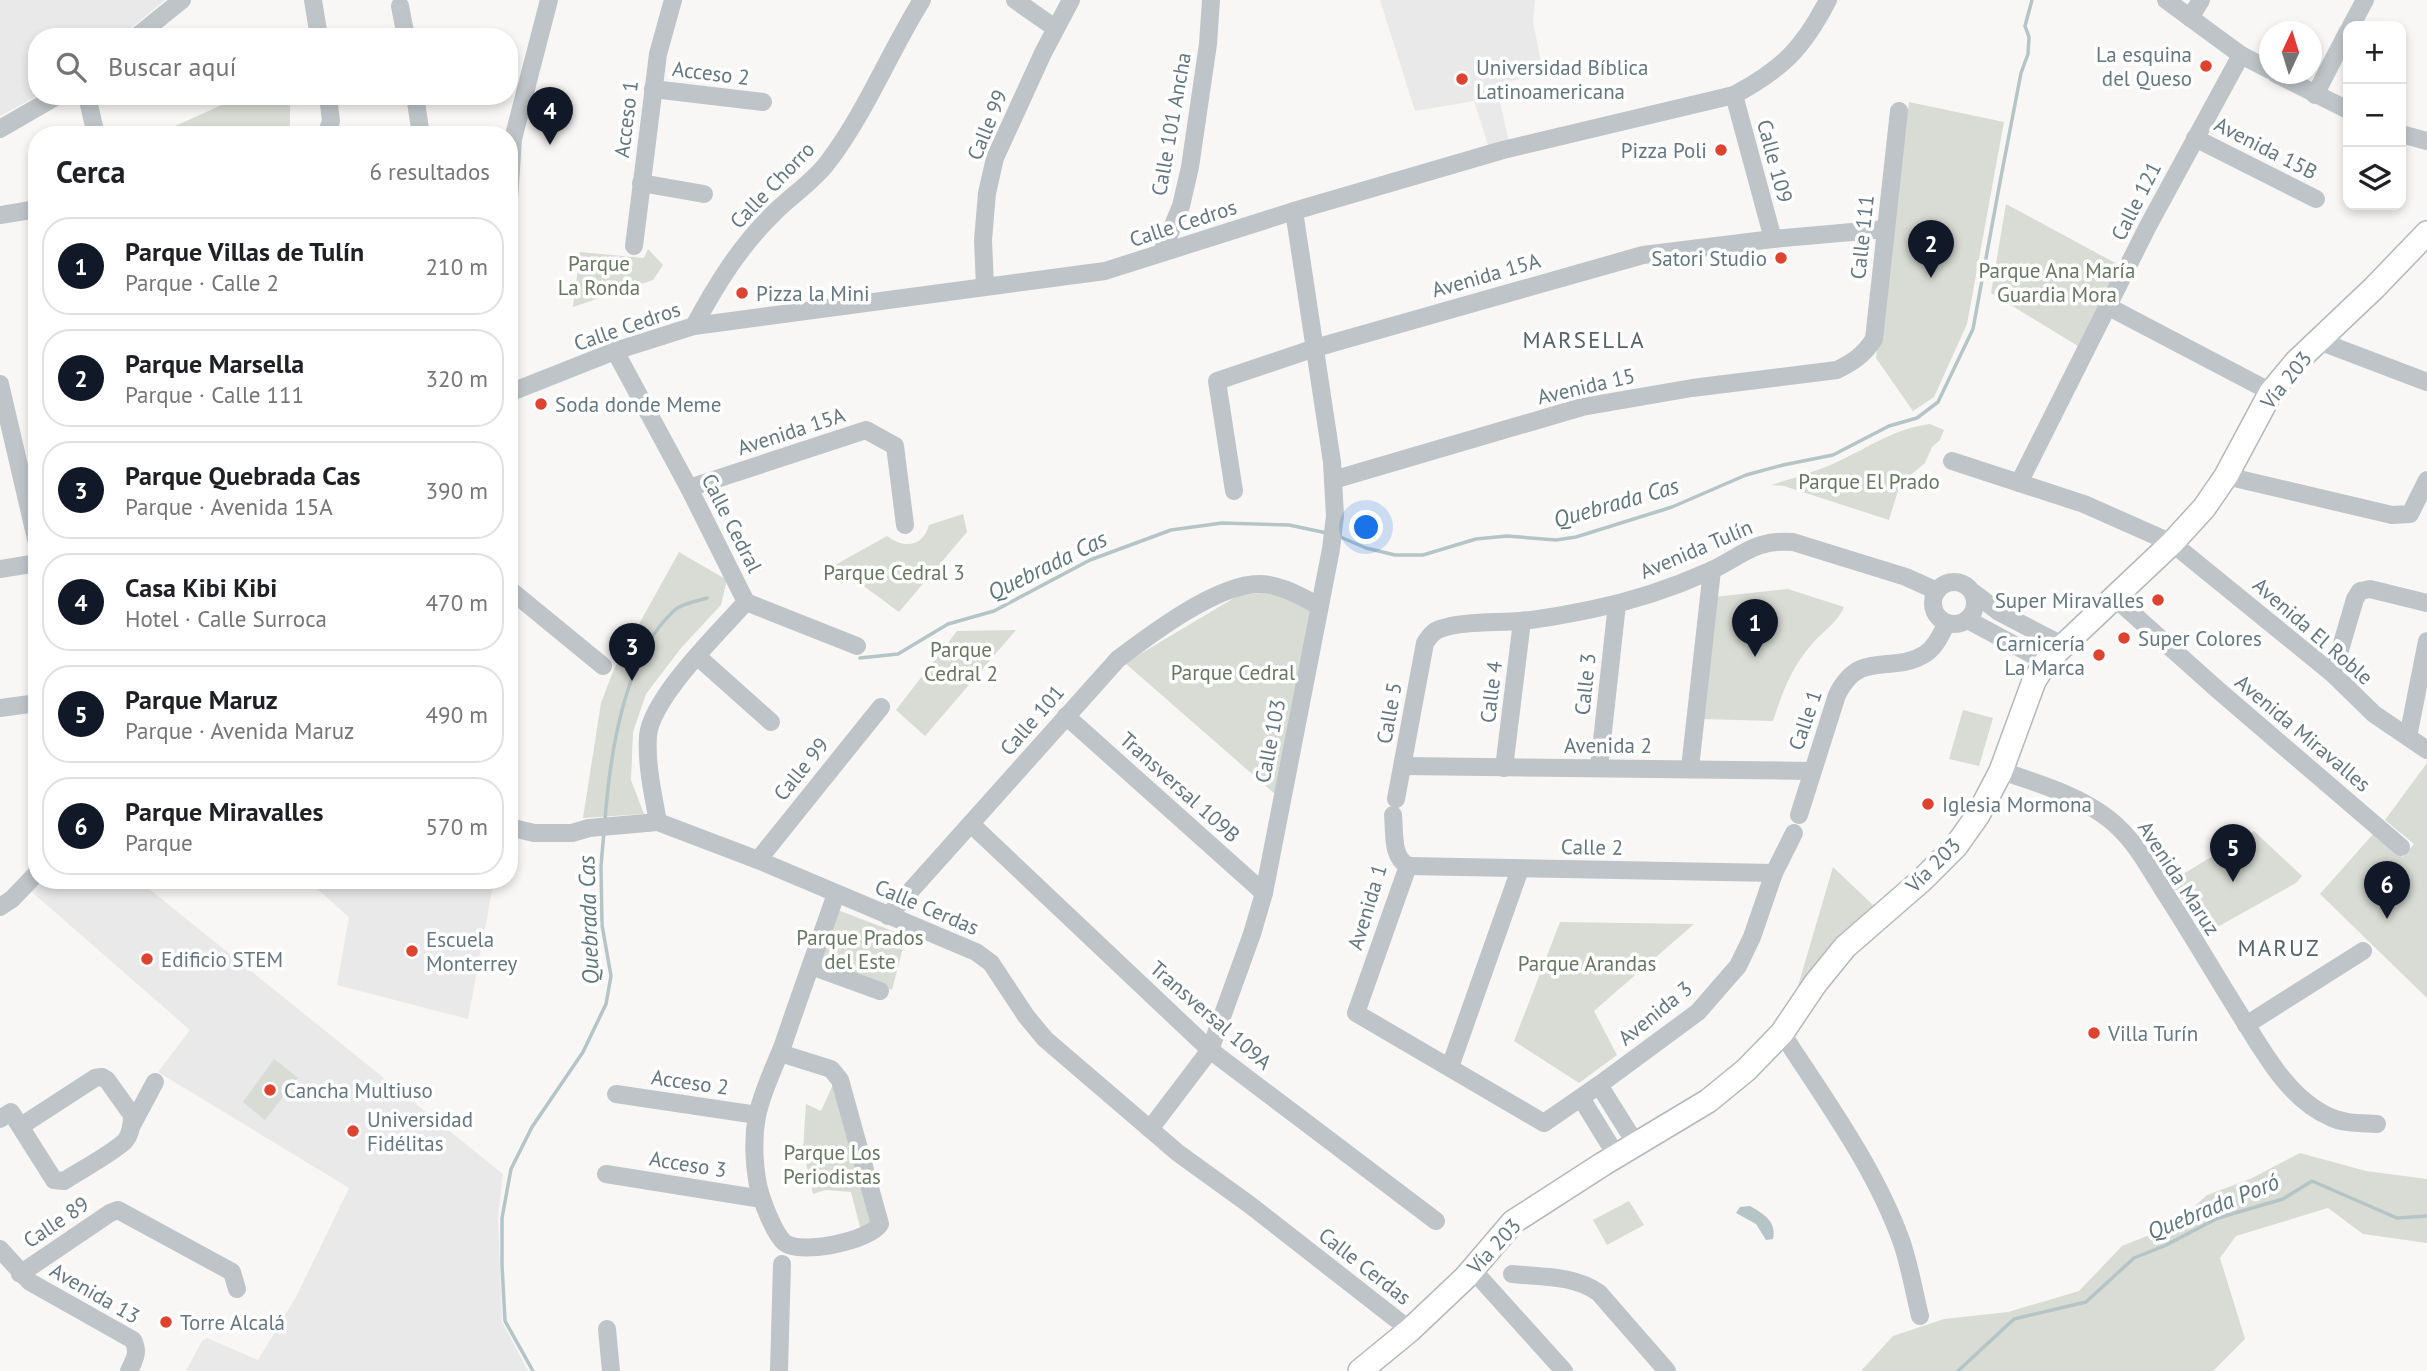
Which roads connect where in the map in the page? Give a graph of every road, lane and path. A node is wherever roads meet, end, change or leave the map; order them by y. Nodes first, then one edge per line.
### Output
1 (182, 0) edge
2 (313, 0) edge
3 (548, 0) edge
4 (673, 0) edge
5 (922, 0) edge
6 (1015, 0) edge
7 (1071, 0) edge
8 (1211, 0) edge
9 (1828, 0) edge
10 (2166, 0) edge
11 (2201, 0) edge
12 (2365, 0) edge
13 (400, 6) dead end
14 (2190, 18) junction
15 (2354, 21) edge
16 (147, 28) edge
17 (318, 28) edge
18 (404, 28) edge
19 (1055, 28) junction
20 (2343, 41) edge
21 (2241, 55) junction
22 (2259, 64) edge
23 (2295, 84) edge
24 (653, 89) junction
25 (1734, 95) junction
26 (2315, 95) junction
27 (763, 103) dead end
28 (41, 105) edge
29 (89, 105) edge
30 (329, 105) edge
31 (416, 105) edge
32 (2343, 108) edge
33 (1899, 111) dead end
34 (94, 126) edge
35 (329, 126) edge
36 (420, 126) edge
37 (516, 126) edge
38 (0, 129) edge
39 (2406, 135) edge
40 (2195, 138) junction
41 (2427, 141) edge
42 (641, 183) junction
43 (704, 194) dead end
44 (2316, 199) dead end
45 (28, 210) edge
46 (1294, 211) junction
47 (0, 215) edge
48 (1886, 229) junction
49 (2427, 233) edge
50 (1773, 239) junction
51 (634, 246) dead end
52 (1163, 253) junction
53 (985, 286) junction
54 (2109, 307) junction
55 (694, 326) junction
56 (2319, 341) junction
57 (1315, 348) junction
58 (615, 351) junction
59 (1855, 361) joint
60 (2427, 382) edge
61 (0, 384) edge
62 (518, 391) edge
63 (2271, 392) junction
64 (1952, 461) dead end
65 (2226, 476) junction
66 (1333, 480) junction
67 (2427, 480) edge
68 (2019, 483) junction
69 (689, 488) junction
70 (1234, 491) dead end
71 (28, 504) edge
72 (905, 525) dead end
73 (2172, 543) junction
74 (28, 565) edge
75 (0, 569) edge
76 (1712, 570) junction
77 (1937, 591) junction
78 (1974, 593) junction
79 (518, 596) edge
80 (2115, 597) junction
81 (746, 602) junction
82 (2427, 603) edge
83 (1617, 604) junction
84 (1319, 606) junction
85 (1968, 620) junction
86 (1522, 621) junction
87 (1947, 623) junction
88 (1429, 636) joint
89 (2427, 641) edge
90 (2062, 645) junction
91 (857, 646) dead end
92 (697, 656) junction
93 (2046, 662) junction
94 (603, 666) dead end
95 (2333, 674) junction
96 (28, 704) edge
97 (881, 707) dead end
98 (0, 708) edge
99 (1066, 716) junction
100 (771, 723) dead end
101 (2408, 737) junction
102 (2427, 750) edge
103 (1404, 766) junction
104 (1504, 768) junction
105 (1599, 768) junction
106 (1690, 768) junction
107 (1812, 771) junction
108 (2001, 771) junction
109 (1395, 807) joint
110 (1799, 815) dead end
111 (658, 822) junction
112 (971, 824) junction
113 (518, 829) edge
114 (1794, 833) dead end
115 (2401, 847) dead end
116 (758, 860) junction
117 (1408, 866) junction
118 (1520, 869) junction
119 (1774, 873) junction
120 (28, 880) edge
121 (1264, 893) junction
122 (836, 894) junction
123 (4, 897) edge
124 (888, 916) junction
125 (2363, 951) dead end
126 (811, 966) junction
127 (880, 991) dead end
128 (2246, 1025) junction
129 (1782, 1033) junction
130 (1210, 1050) junction
131 (780, 1053) junction
132 (1450, 1067) junction
133 (155, 1082) dead end
134 (1600, 1085) junction
135 (616, 1094) dead end
136 (1581, 1098) junction
137 (757, 1115) junction
138 (11, 1119) edge
139 (2377, 1124) dead end
140 (131, 1128) junction
141 (1150, 1129) junction
142 (1626, 1150) junction
143 (606, 1174) dead end
144 (762, 1199) junction
145 (1436, 1222) dead end
146 (0, 1250) edge
147 (782, 1264) dead end
148 (1472, 1269) junction
149 (20, 1274) junction
150 (1512, 1274) dead end
151 (237, 1289) dead end
152 (1920, 1316) dead end
153 (607, 1329) dead end
154 (1410, 1331) junction
155 (129, 1371) edge
156 (611, 1371) edge
157 (779, 1371) edge
158 (1360, 1371) edge
159 (1564, 1371) edge
160 (1667, 1371) edge

1 - 16 street
2 - 17 street
3 - 37 street
4 - 24 street, Acceso 1
5 - 55 street, Calle Chorro
6 - 19 street
7 - 19 street, Calle 99
8 - 52 street, Calle 101 Ancha
9 - 25 street, Calle Cedros
10 - 14 street
11 - 14 street
12 - 15 street
13 - 18 street
14 - 21 street
19 - 53 street, Calle 99
20 - 26 street
21 - 22 street
21 - 40 street, Calle 121
23 - 26 street
24 - 27 street, Acceso 2
24 - 42 street, Acceso 1
25 - 46 street, Calle Cedros
25 - 50 street, Calle 109
26 - 32 street
28 - 38 street
29 - 34 street
30 - 35 street
31 - 36 street
33 - 48 street, Calle 111
39 - 41 street
40 - 44 street, Avenida 15B
40 - 54 street, Calle 121
42 - 43 street
42 - 51 street, Acceso 1
45 - 47 street
46 - 52 street, Calle Cedros
46 - 57 street, Calle 103
48 - 50 street, Avenida 15A
48 - 59 street, Calle 111
49 - 56 main road, Vía 203
50 - 57 street, Avenida 15A
52 - 53 street, Calle Cedros
53 - 55 street, Calle Cedros
54 - 63 street
54 - 68 street, Calle 121
55 - 58 street, Calle Cedros
56 - 60 street
56 - 63 main road, Vía 203
57 - 66 street, Calle 103
57 - 70 street, Avenida 15A
58 - 62 street, Calle Cedros
58 - 69 street, Calle Cedral
59 - 66 street, Avenida 15
61 - 71 street
63 - 65 main road, Vía 203
64 - 68 street
65 - 67 street
65 - 73 main road, Vía 203
66 - 84 street, Calle 103
68 - 73 street
69 - 72 street, Avenida 15A
69 - 81 street, Calle Cedral
73 - 80 main road, Vía 203
73 - 95 street, Avenida El Roble
74 - 75 street
76 - 77 street, Avenida Tulín
76 - 83 street, Avenida Tulín
76 - 106 street
77 - 78 street
77 - 87 street
78 - 85 street
78 - 90 street
79 - 94 street
80 - 90 main road, Vía 203
80 - 115 street, Avenida Miravalles
81 - 91 street
81 - 92 street, Calle Cedral
82 - 95 street
83 - 86 street, Avenida Tulín
83 - 105 street, Calle 3
84 - 99 street, Calle 101
84 - 121 street, Calle 103
85 - 87 street
85 - 93 street
86 - 88 street, Avenida Tulín
86 - 104 street, Calle 4
87 - 107 street, Calle 1
88 - 103 street, Calle 5
89 - 101 street
90 - 93 main road, Vía 203
92 - 100 street
92 - 111 street, Calle Cedral
93 - 108 main road, Vía 203
95 - 101 street, Avenida El Roble
96 - 98 street
97 - 116 street, Calle 99
99 - 112 street, Calle 101
99 - 121 street, Transversal 109B
101 - 102 street, Avenida El Roble
103 - 104 street, Avenida 2
103 - 109 street, Calle 5
104 - 105 street, Avenida 2
105 - 106 street, Avenida 2
106 - 107 street, Avenida 2
107 - 110 street, Calle 1
108 - 128 street, Avenida Maruz
108 - 129 main road, Vía 203
109 - 117 street, Avenida 1
111 - 113 street, Calle Cerdas
111 - 116 street, Calle Cerdas
112 - 124 street, Calle 101
112 - 130 street, Transversal 109A
114 - 119 street, Avenida 3
116 - 122 street, Calle Cerdas
117 - 118 street, Calle 2
117 - 132 street, Avenida 1
118 - 119 street, Calle 2
118 - 132 street
119 - 134 street, Avenida 3
120 - 123 street
121 - 130 street, Calle 103
122 - 124 street, Calle Cerdas
122 - 126 street
124 - 141 street, Calle Cerdas
125 - 128 street
126 - 127 street
126 - 131 street
128 - 139 street, Avenida Maruz
129 - 142 main road, Vía 203
129 - 152 street
130 - 141 street, Calle 103
130 - 145 street, Transversal 109A
131 - 137 street
131 - 144 street
132 - 136 street, Avenida 3
133 - 140 street
134 - 136 street, Avenida 3
134 - 142 street
135 - 137 street, Acceso 2
136 - 142 street
137 - 144 street
138 - 140 street
138 - 140 street
141 - 154 street, Calle Cerdas
142 - 148 main road, Vía 203
143 - 144 street, Acceso 3
146 - 149 street, Avenida 13
147 - 157 street
148 - 154 main road, Vía 203
148 - 159 street
149 - 151 street, Calle 89
149 - 155 street, Avenida 13
150 - 160 street
153 - 156 street
154 - 158 main road, Vía 203

